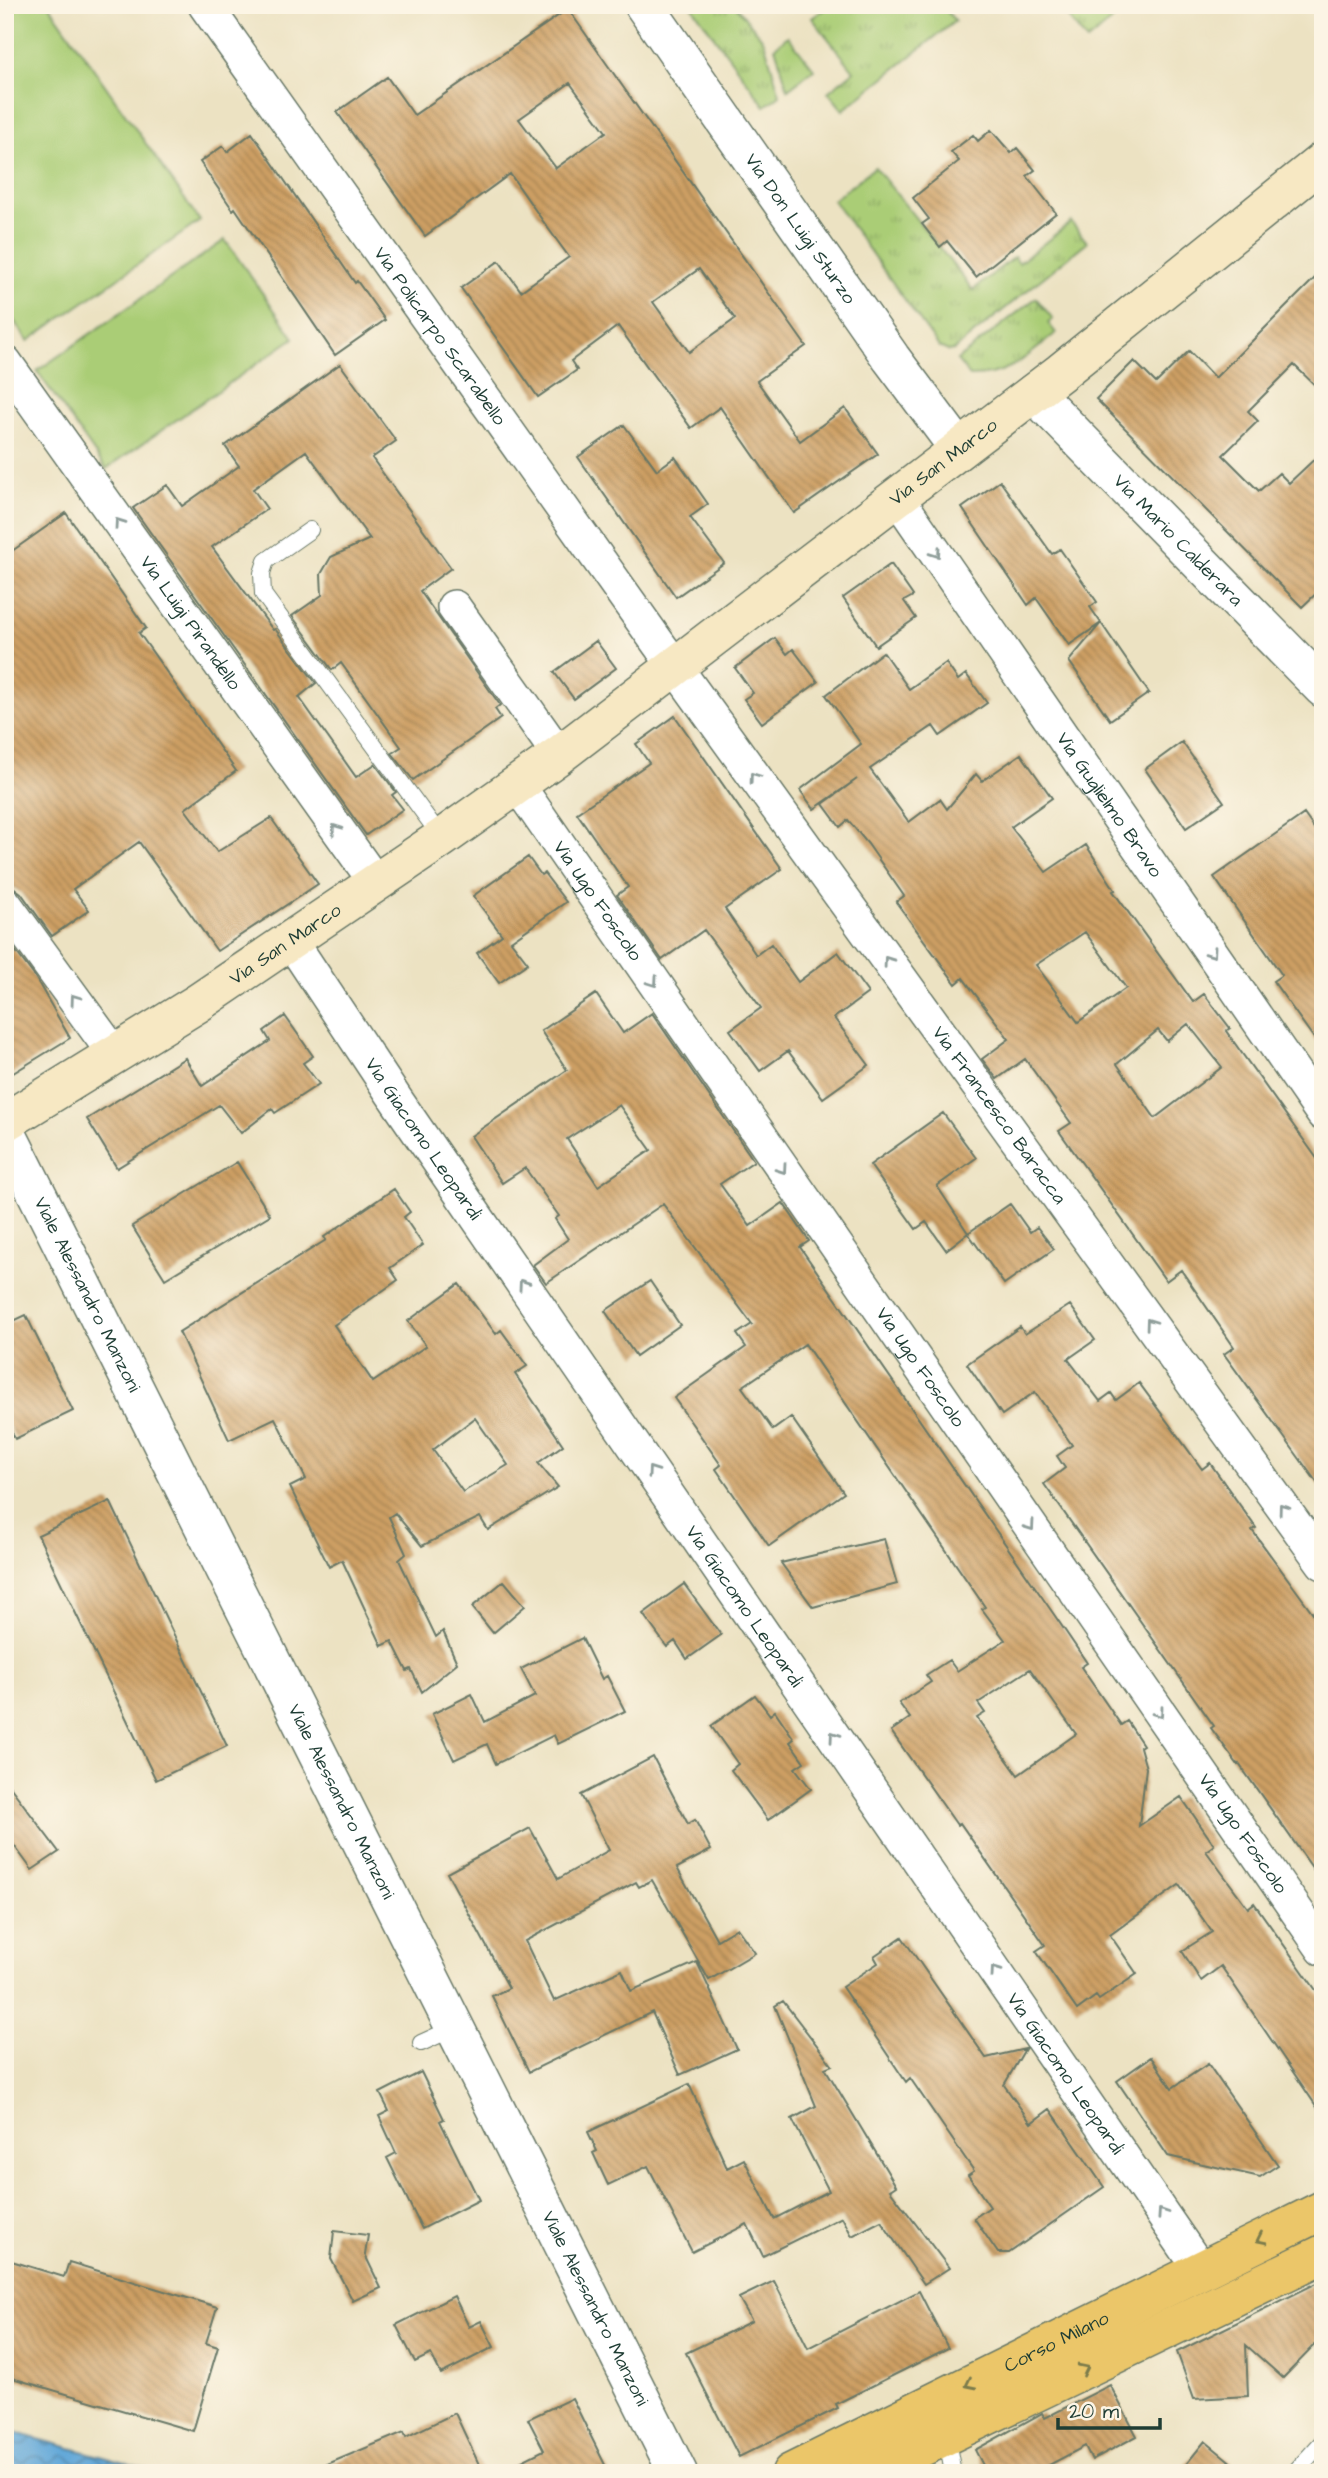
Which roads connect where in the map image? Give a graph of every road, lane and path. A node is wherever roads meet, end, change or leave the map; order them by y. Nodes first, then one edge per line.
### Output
1 (205, 5) edge
2 (644, 5) edge
3 (1323, 162) edge
4 (5, 362) edge
5 (1034, 393) junction
6 (959, 449) junction
7 (897, 497) junction
8 (310, 530) dead end
9 (454, 607) dead end
10 (676, 668) junction
11 (1323, 688) edge
12 (559, 755) junction
13 (517, 785) junction
14 (442, 838) junction
15 (376, 883) junction
16 (5, 904) edge
17 (291, 941) junction
18 (114, 1055) junction
19 (1323, 1114) edge
20 (5, 1122) edge
21 (5, 1130) edge
22 (1323, 1563) edge
23 (1323, 1949) edge
24 (1323, 2210) edge
25 (1323, 2254) edge
26 (1200, 2269) junction
27 (946, 2435) junction
28 (1323, 2441) edge
29 (678, 2473) edge
30 (791, 2473) edge
31 (868, 2473) edge
32 (953, 2473) edge
33 (1294, 2473) edge

1 - 10 street, Via Policarpo Scarabello
2 - 6 street, Via Don Luigi Sturzo
3 - 5 main road, Via San Marco
15 -> 4 street, Via Luigi Pirandello
5 - 6 main road, Via San Marco
5 - 11 street, Via Mario Calderara
6 - 7 main road, Via San Marco
7 - 10 main road, Via San Marco
7 -> 19 street, Via Guglielmo Bravo
8 - 14 lane
9 - 12 street
10 - 12 main road, Via San Marco
22 -> 10 street, Via Francesco Baracca
12 - 13 main road, Via San Marco
13 - 14 main road, Via San Marco
13 -> 23 street, Via Ugo Foscolo
14 - 15 main road, Via San Marco
15 - 17 main road, Via San Marco
18 -> 16 street
17 - 18 main road, Via San Marco
26 -> 17 street, Via Giacomo Leopardi
18 - 20 main road, Via San Marco
21 - 29 street, Viale Alessandro Manzoni
24 -> 26 main road, Corso Milano
27 -> 25 main road, Corso Milano
26 -> 30 main road, Corso Milano
27 - 31 main road, Corso Milano
27 - 32 lane
28 - 33 lane

